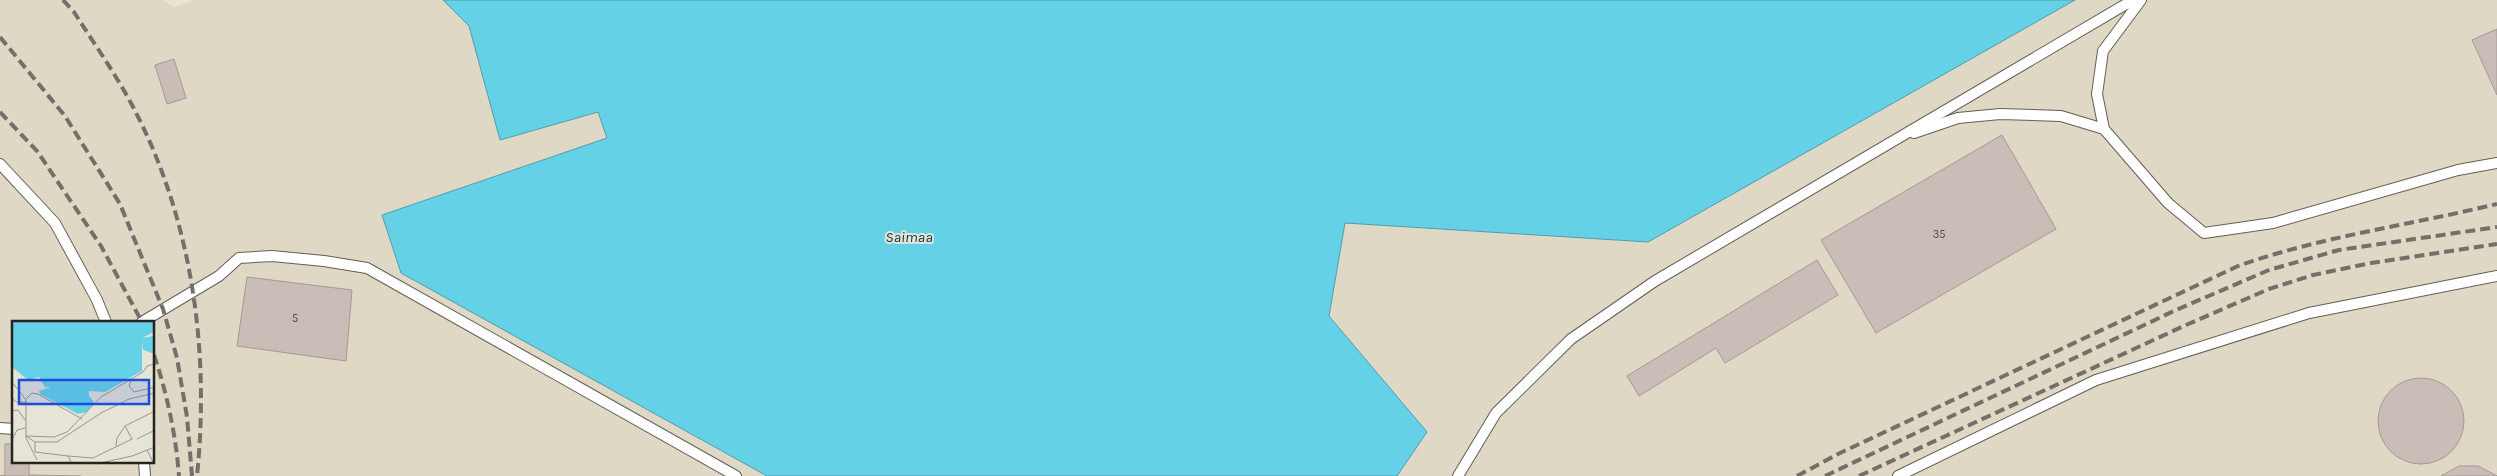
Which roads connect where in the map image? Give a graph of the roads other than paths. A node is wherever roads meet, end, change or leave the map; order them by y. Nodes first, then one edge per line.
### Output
1 (2133, 0) edge
2 (2141, 0) edge
3 (2104, 129) junction
4 (1894, 140) junction
5 (2497, 162) edge
6 (0, 164) edge
7 (2497, 276) edge
8 (106, 321) edge
9 (144, 321) edge
10 (736, 476) edge
11 (1458, 476) edge
12 (1898, 476) edge

1 - 4 lane
2 - 3 lane
3 - 4 lane
3 - 5 lane
4 - 11 lane
6 - 8 lane
7 - 12 lane
9 - 10 lane

